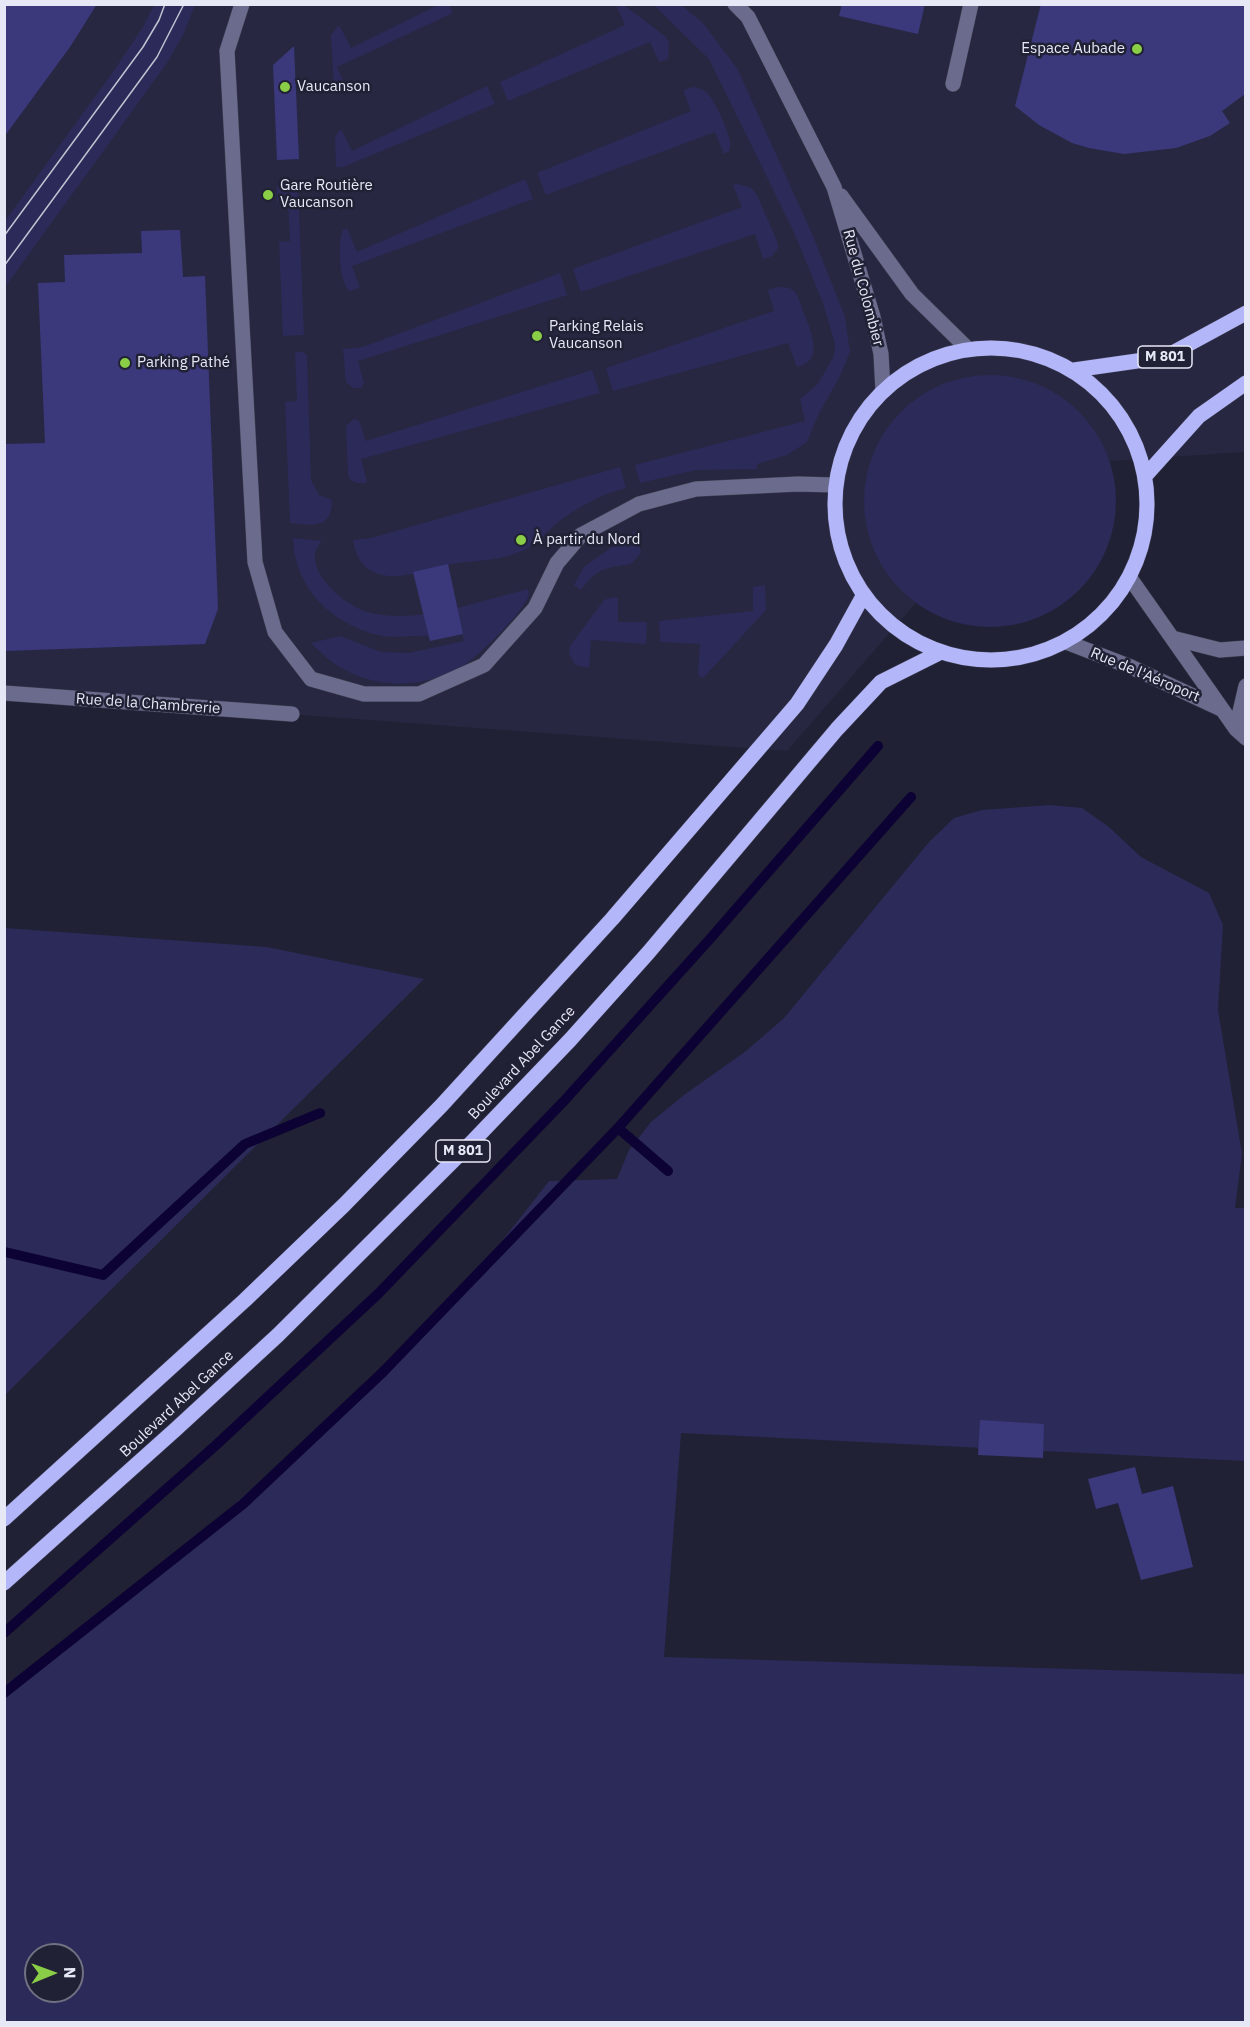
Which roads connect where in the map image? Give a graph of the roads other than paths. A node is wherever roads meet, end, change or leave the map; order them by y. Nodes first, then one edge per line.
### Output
1 (242, 4) edge
2 (735, 4) edge
3 (971, 4) edge
4 (953, 84) dead end
5 (834, 187) junction
6 (1245, 313) edge
7 (968, 348) junction
8 (1074, 370) junction
9 (1245, 383) edge
10 (883, 391) junction
11 (1146, 475) junction
12 (834, 485) junction
13 (1130, 578) junction
14 (863, 596) junction
15 (1172, 638) junction
16 (1066, 642) junction
17 (1245, 648) edge
18 (939, 653) junction
19 (1245, 686) edge
20 (4, 693) edge
21 (1223, 710) junction
22 (292, 714) dead end
23 (1241, 734) edge
24 (4, 1519) edge
25 (4, 1582) edge

1 - 12 street
2 - 5 street, Rue du Colombier
3 - 4 street
5 - 7 street, Rue du Colombier
5 - 10 street, Rue du Colombier
6 - 8 main road, M 801
7 - 8 main road
7 - 10 main road
8 - 11 main road
9 - 11 main road
10 - 12 main road
11 - 13 main road
12 - 14 main road
13 - 15 street, Rue de l'Aéroport
13 - 16 main road
14 - 18 main road
14 - 24 main road, Boulevard Abel Gance / M 801
15 - 17 street
15 - 21 street, Rue de l'Aéroport
16 - 18 main road
16 - 21 street, Rue de l'Aéroport
18 - 25 main road, Boulevard Abel Gance / M 801
19 - 23 street
20 - 22 street, Rue de la Chambrerie
21 - 23 street, Rue de l'Aéroport

